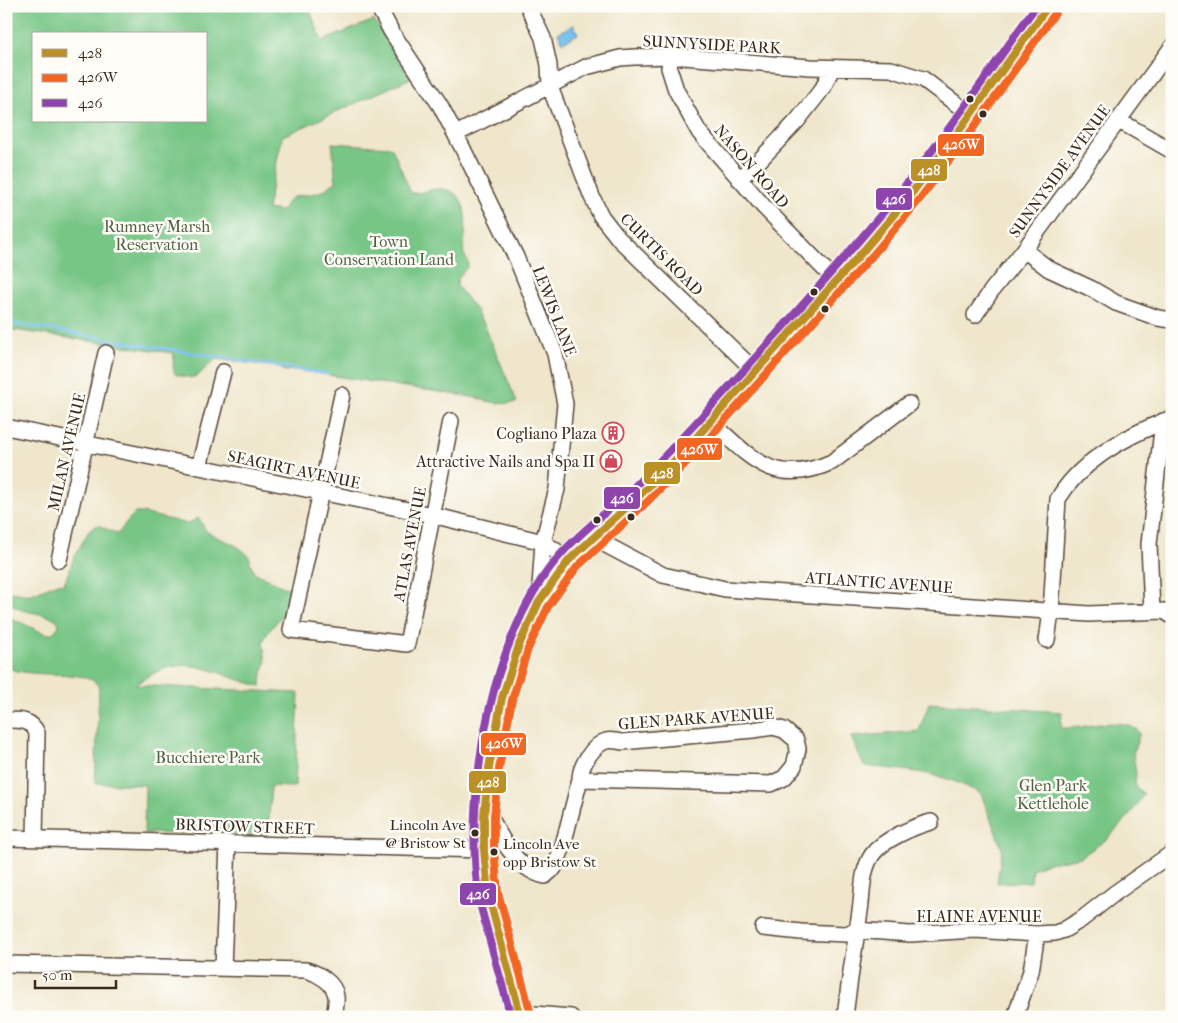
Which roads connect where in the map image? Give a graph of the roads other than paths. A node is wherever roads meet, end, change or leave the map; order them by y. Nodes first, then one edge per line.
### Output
1 (378, 6) edge
2 (528, 6) edge
3 (1048, 6) edge
4 (1172, 47) edge
5 (671, 56) junction
6 (832, 68) junction
7 (550, 87) junction
8 (971, 115) junction
9 (1118, 120) junction
10 (456, 134) junction
11 (1172, 151) edge
12 (739, 179) junction
13 (1024, 250) junction
14 (837, 282) junction
15 (976, 314) dead end
16 (1172, 320) edge
17 (106, 352) dead end
18 (223, 372) dead end
19 (756, 372) junction
20 (342, 395) dead end
21 (909, 404) dead end
22 (1167, 420) edge
23 (451, 421) dead end
24 (710, 421) junction
25 (6, 427) edge
26 (86, 444) junction
27 (199, 467) junction
28 (321, 492) junction
29 (432, 515) junction
30 (593, 538) junction
31 (543, 542) junction
32 (59, 560) dead end
33 (569, 560) junction
34 (539, 602) junction
35 (1152, 611) junction
36 (1051, 612) junction
37 (1172, 616) edge
38 (1047, 640) dead end
39 (6, 720) edge
40 (580, 778) junction
41 (485, 805) junction
42 (931, 822) dead end
43 (6, 838) edge
44 (35, 838) junction
45 (228, 844) junction
46 (484, 850) junction
47 (1172, 853) edge
48 (763, 928) dead end
49 (856, 930) junction
50 (1037, 934) junction
51 (6, 964) edge
52 (223, 968) junction
53 (521, 1015) edge
54 (334, 1017) edge
55 (571, 1017) edge
56 (845, 1017) edge
57 (1014, 1017) edge

1 - 10 street, LEWIS LANE
2 - 7 street, CURTIS ROAD
3 - 8 main road
4 - 9 street, SUNNYSIDE AVENUE
5 - 6 street, SUNNYSIDE PARK
5 - 7 street, SUNNYSIDE PARK
5 - 12 street, NASON ROAD
6 - 8 street, SUNNYSIDE PARK
6 - 12 street
7 - 10 street, SUNNYSIDE PARK
7 - 19 street, CURTIS ROAD
8 - 14 main road
9 - 11 street
9 - 13 street, SUNNYSIDE AVENUE
10 - 31 street, LEWIS LANE
12 - 14 street, NASON ROAD
13 - 15 street, SUNNYSIDE AVENUE
13 - 16 street
14 - 19 main road
17 - 26 street, MILAN AVENUE
18 - 27 street
19 - 24 main road
20 - 28 street
21 - 24 street
22 - 35 street
22 - 36 street
23 - 29 street, ATLAS AVENUE
24 - 30 main road
25 - 26 street, SEAGIRT AVENUE
26 - 27 street, SEAGIRT AVENUE
26 - 32 street, MILAN AVENUE
27 - 28 street, SEAGIRT AVENUE
28 - 29 street, SEAGIRT AVENUE
28 - 29 street, ATLAS AVENUE
29 - 31 street, SEAGIRT AVENUE
30 - 33 main road
30 - 36 street, ATLANTIC AVENUE
31 - 33 street, SEAGIRT AVENUE
31 - 34 street, LEWIS LANE
33 - 34 main road
34 - 41 main road
35 - 36 street, ATLANTIC AVENUE
35 - 37 street, ATLANTIC AVENUE
36 - 38 street
39 - 44 street
40 - 40 street, GLEN PARK AVENUE
40 - 41 street, GLEN PARK AVENUE
41 - 46 main road
42 - 49 street
43 - 44 street, BRISTOW STREET
44 - 45 street, BRISTOW STREET
45 - 46 street, BRISTOW STREET
45 - 52 street
46 - 53 main road
47 - 50 street, ELAINE AVENUE
48 - 49 street, ELAINE AVENUE
49 - 50 street, ELAINE AVENUE
49 - 56 street
50 - 57 street
51 - 52 street
52 - 54 street
53 - 55 street

